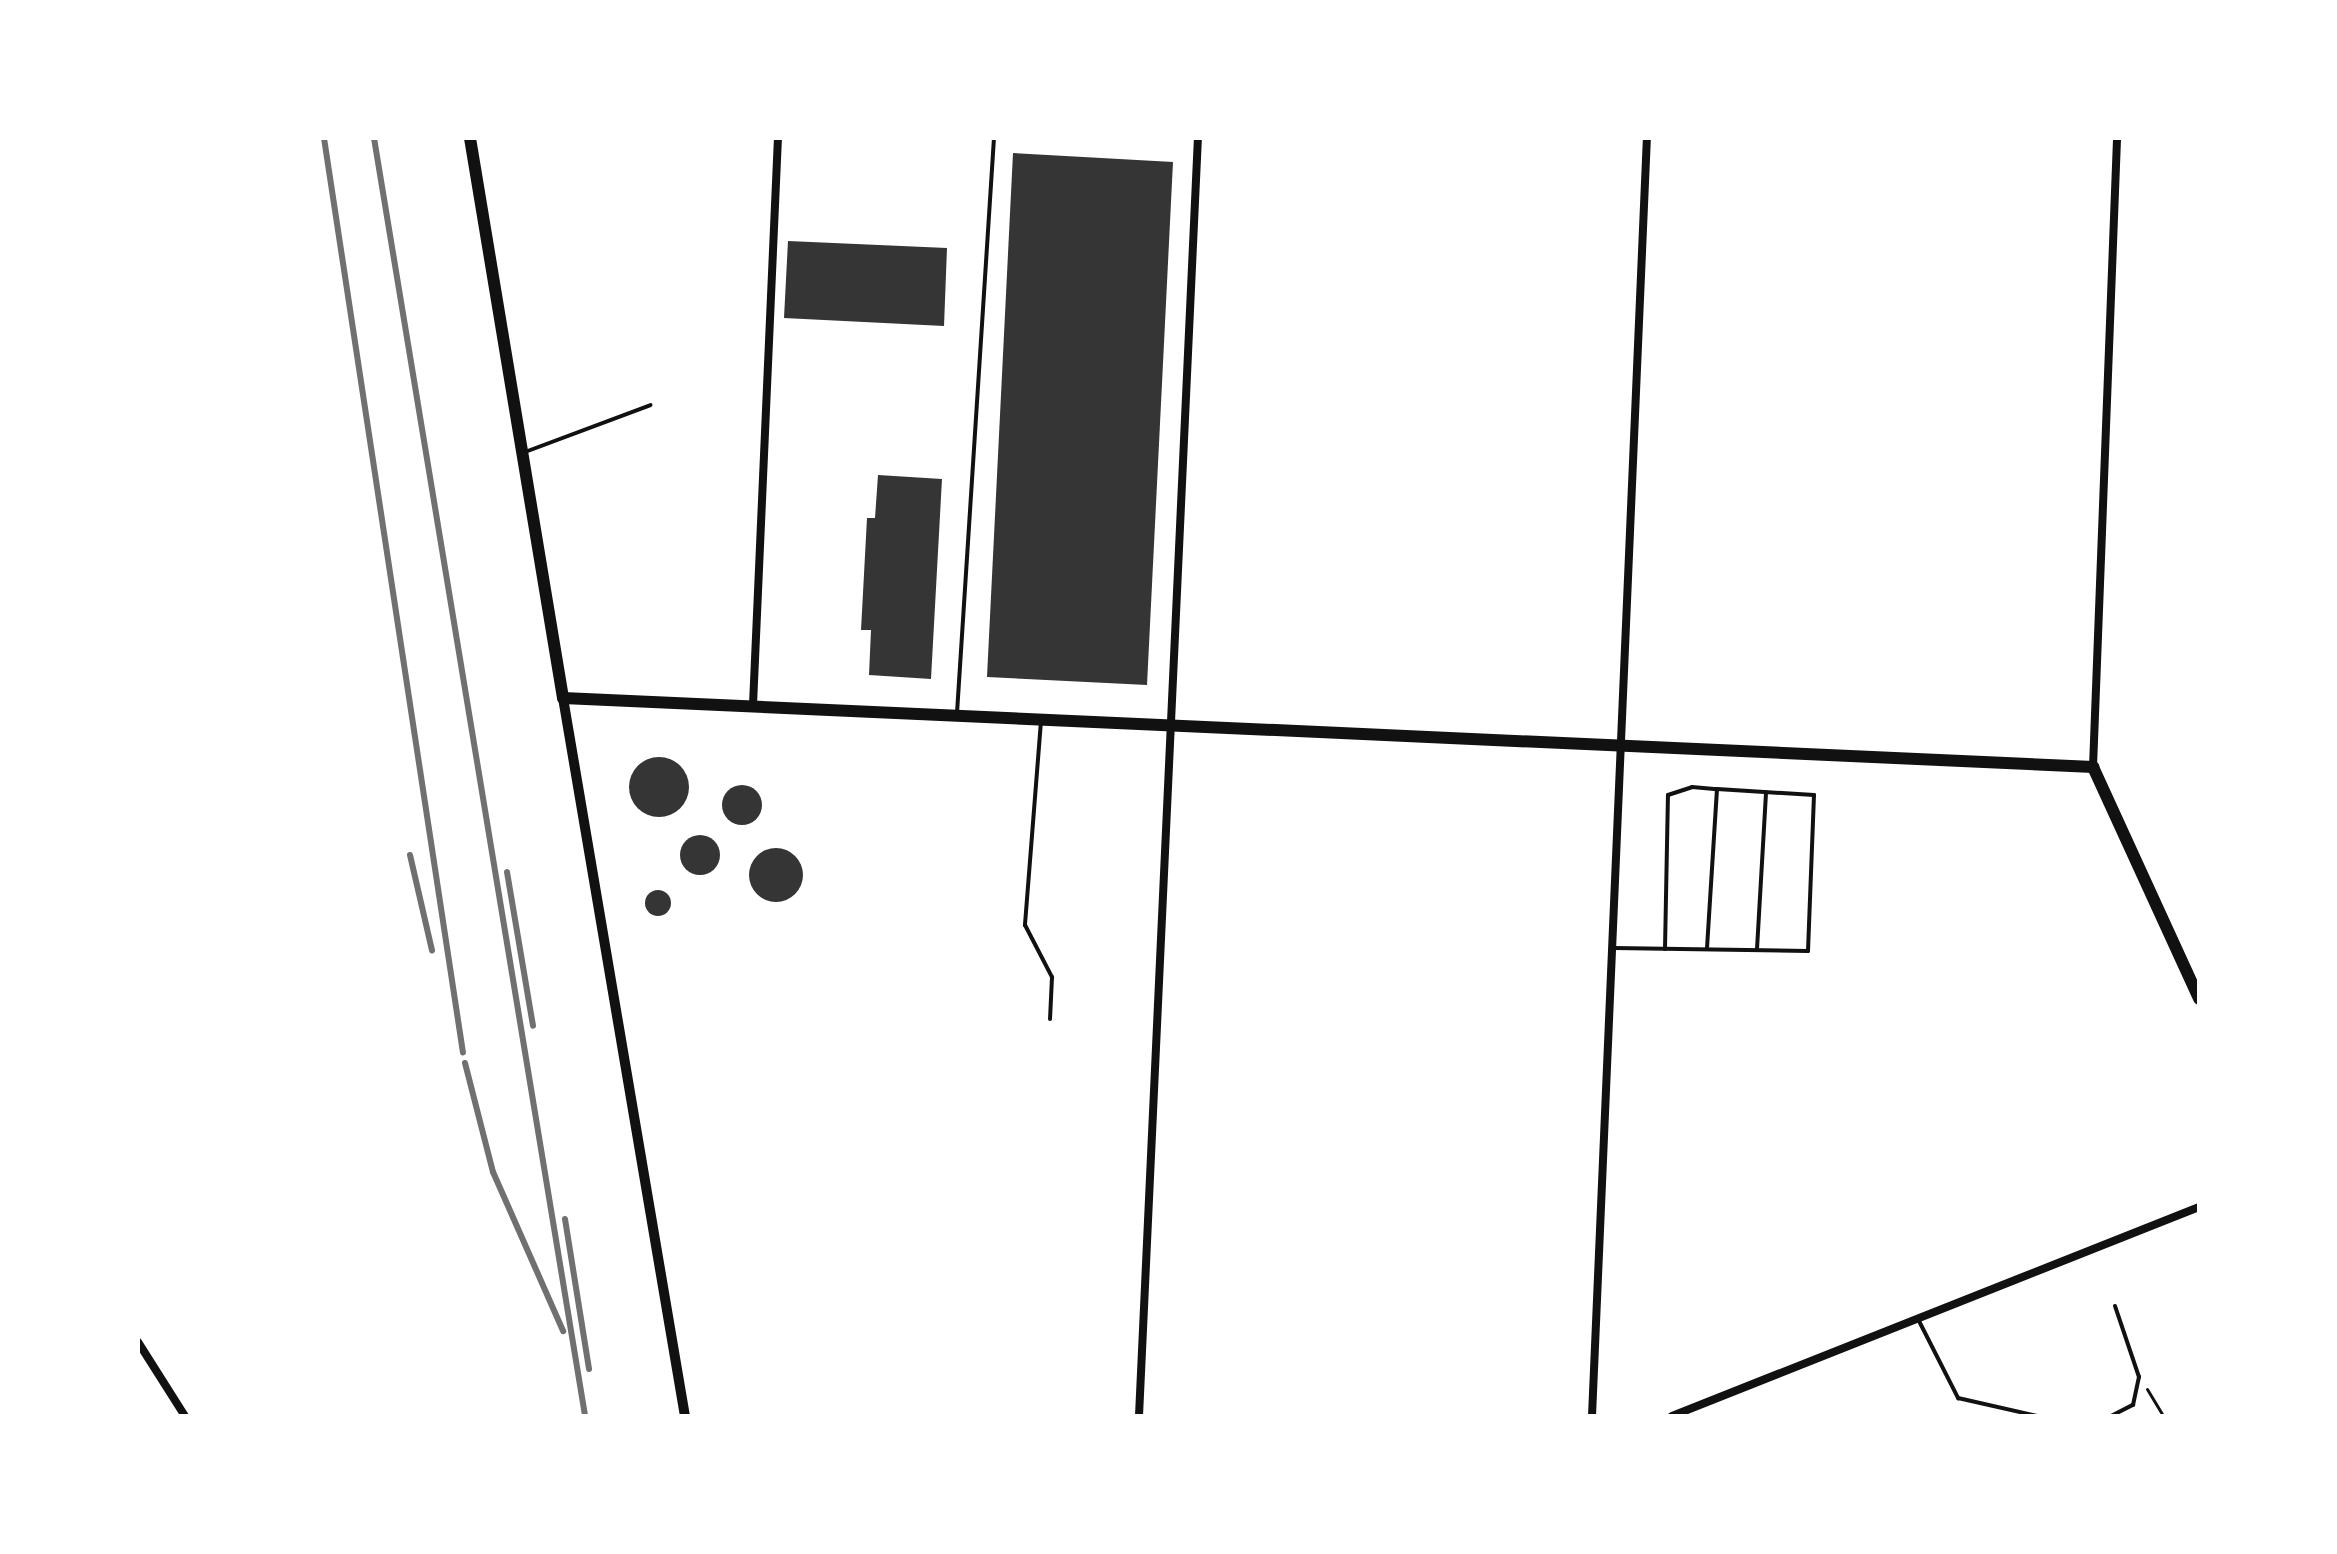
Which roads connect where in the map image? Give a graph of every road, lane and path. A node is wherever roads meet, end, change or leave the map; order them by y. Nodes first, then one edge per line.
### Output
1 (470, 138) edge
2 (778, 138) edge
3 (994, 138) edge
4 (1198, 138) edge
5 (1647, 138) edge
6 (2117, 138) edge
7 (651, 405) dead end
8 (523, 452) junction
9 (563, 698) junction
10 (753, 705) junction
11 (957, 715) junction
12 (1041, 719) junction
13 (1172, 725) junction
14 (1623, 744) junction
15 (2093, 767) junction
16 (1717, 789) junction
17 (1766, 792) junction
18 (1614, 948) junction
19 (1665, 949) junction
20 (1707, 949) junction
21 (1757, 950) junction
22 (2199, 999) edge
23 (1050, 1019) dead end
24 (2199, 1207) edge
25 (2115, 1306) dead end
26 (1918, 1319) junction
27 (138, 1342) edge
28 (2139, 1384) junction
29 (185, 1416) edge
30 (685, 1416) edge
31 (1139, 1416) edge
32 (1592, 1416) edge
33 (1672, 1416) edge
34 (2037, 1416) edge
35 (2111, 1416) edge
36 (2163, 1416) edge

1 - 8 main road
2 - 10 street
3 - 11 lane
4 - 13 street
5 - 14 street
6 - 15 street
7 - 8 lane
8 - 9 main road
9 - 10 main road
9 - 30 street
10 - 11 main road
11 - 12 main road
12 - 13 main road
12 - 23 lane
13 - 14 main road
13 - 31 street
14 - 15 main road
14 - 18 street
15 - 22 main road
16 - 17 lane
16 - 19 lane
16 - 20 lane
17 - 21 lane
17 - 21 lane
18 - 19 lane
18 - 32 street
19 - 20 lane
20 - 21 lane
24 - 26 street
25 - 28 lane
26 - 33 street
26 - 34 lane
27 - 29 street
28 - 35 lane
28 - 36 path

